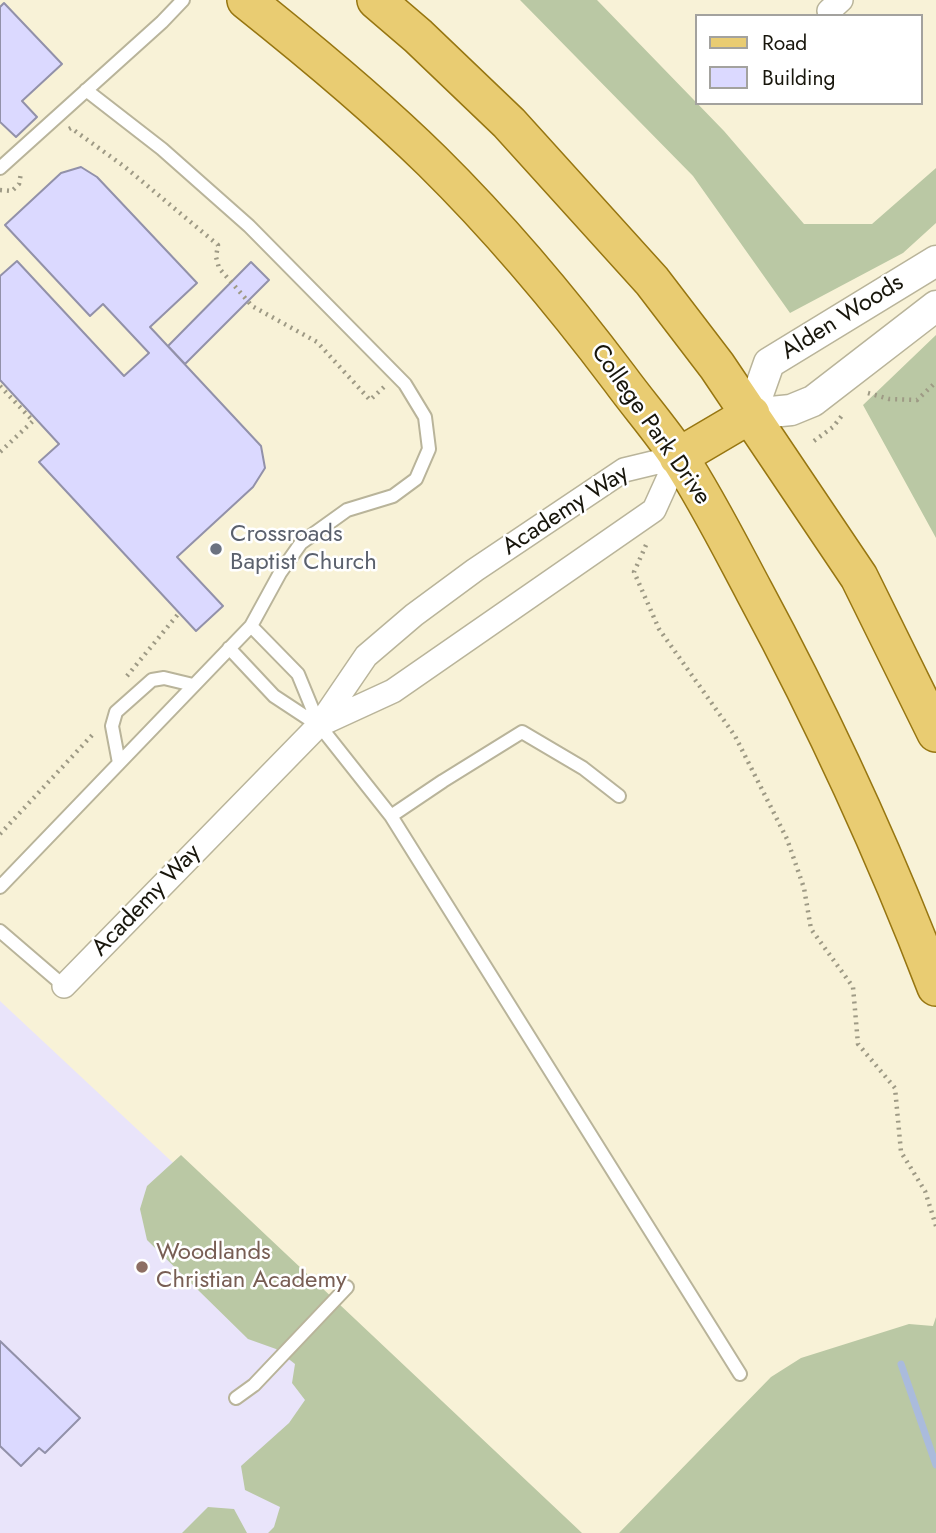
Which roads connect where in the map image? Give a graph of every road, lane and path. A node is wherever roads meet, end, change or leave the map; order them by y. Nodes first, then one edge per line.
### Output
1 (183, 0) edge
2 (246, 0) edge
3 (376, 0) edge
4 (86, 90) junction
5 (61, 136) dead end
6 (0, 168) edge
7 (21, 173) dead end
8 (0, 190) edge
9 (936, 261) edge
10 (936, 306) edge
11 (397, 375) junction
12 (936, 382) edge
13 (0, 386) edge
14 (859, 397) dead end
15 (846, 411) dead end
16 (751, 414) junction
17 (814, 441) dead end
18 (0, 452) edge
19 (678, 457) junction
20 (647, 543) dead end
21 (251, 626) junction
22 (229, 648) junction
23 (193, 685) junction
24 (319, 725) junction
25 (936, 733) edge
26 (119, 763) junction
27 (618, 796) dead end
28 (391, 816) junction
29 (0, 887) edge
30 (0, 931) edge
31 (64, 986) joint
32 (936, 987) edge
33 (936, 1226) edge
34 (347, 1287) dead end
35 (740, 1374) dead end
36 (236, 1398) dead end

1 - 4 lane
2 - 19 main road, College Park Drive
3 - 16 main road
4 - 6 lane
4 - 11 lane
5 - 11 path
7 - 8 path
9 - 16 street, Alden Woods
10 - 16 street, Alden Woods
11 - 21 lane
12 - 14 path
13 - 18 path
15 - 17 path
16 - 19 main road
16 - 25 main road
19 - 24 street, Academy Way
19 - 24 street, Academy Way
19 - 32 main road, College Park Drive
20 - 33 path
21 - 22 lane
21 - 24 lane
22 - 23 lane
22 - 24 lane
23 - 26 lane
23 - 26 lane
24 - 28 lane
24 - 31 street, Academy Way
26 - 29 lane
27 - 28 lane
28 - 35 lane
30 - 31 lane
34 - 36 lane

